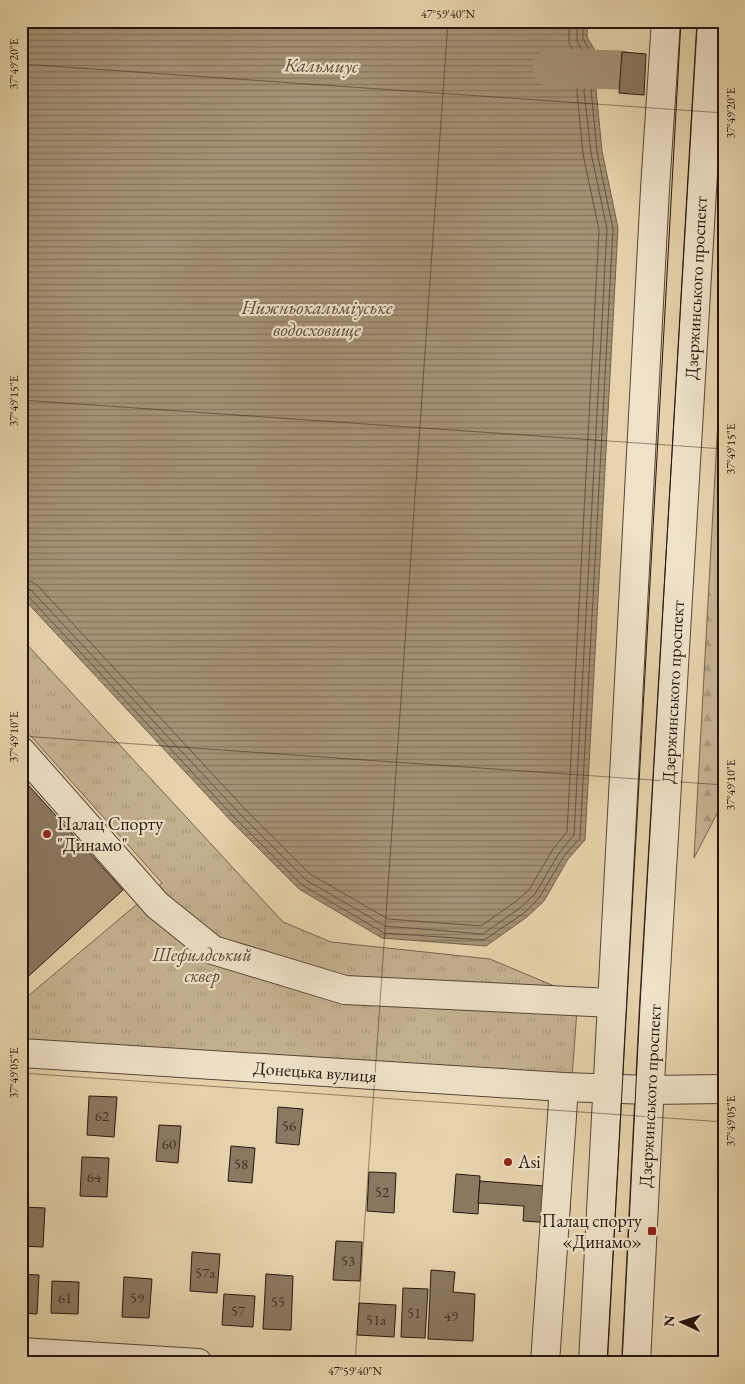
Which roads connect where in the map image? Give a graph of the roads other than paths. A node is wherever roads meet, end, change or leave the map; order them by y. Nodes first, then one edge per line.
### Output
1 (665, 24) edge
2 (712, 26) edge
3 (21, 751) edge
4 (612, 1003) junction
5 (21, 1053) edge
6 (564, 1087) junction
7 (608, 1088) junction
8 (724, 1089) edge
9 (650, 1090) junction
10 (37, 1356) edge
11 (198, 1363) edge
12 (545, 1363) edge
13 (593, 1363) edge
14 (636, 1363) edge

1 - 4 street
2 - 9 street, Дзержинського проспект
3 - 4 street
4 - 7 street
5 - 6 street, Донецька вулиця
6 - 7 street, Донецька вулиця
6 - 12 street
7 - 9 street, Донецька вулиця
7 - 13 street
8 - 9 street, Донецька вулиця
9 - 14 street, Дзержинського проспект
10 - 11 street

